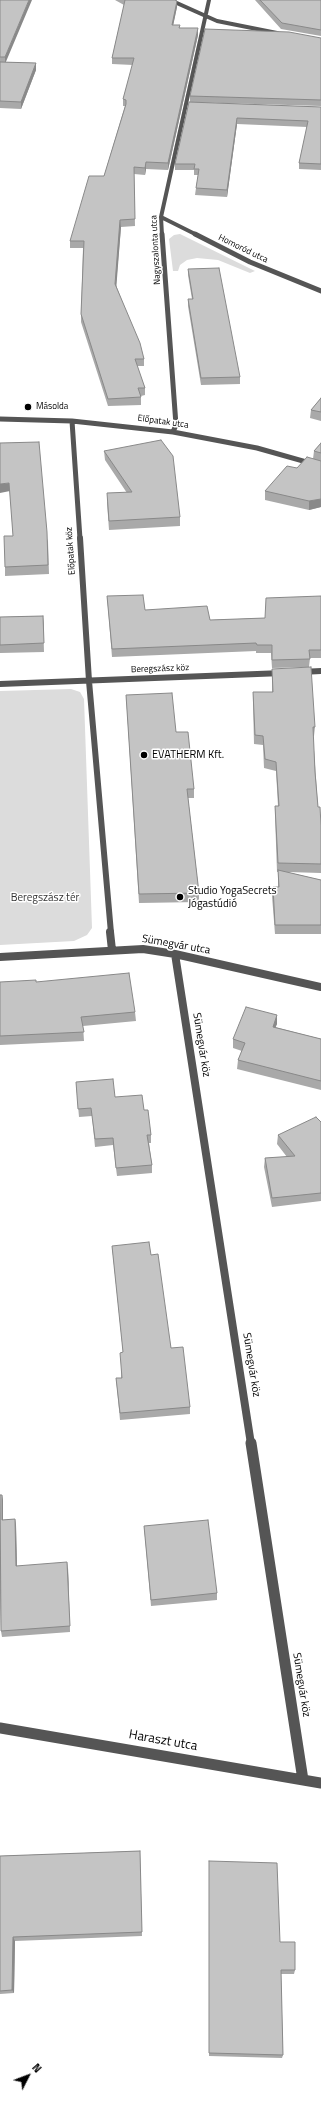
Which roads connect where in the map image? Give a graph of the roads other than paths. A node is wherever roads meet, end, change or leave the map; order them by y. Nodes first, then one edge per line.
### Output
1 (170, 0) edge
2 (209, 0) edge
3 (206, 17) junction
4 (280, 34) edge
5 (185, 105) junction
6 (192, 105) edge
7 (161, 217) junction
8 (321, 291) edge
9 (0, 419) edge
10 (72, 421) junction
11 (173, 432) junction
12 (321, 466) edge
13 (321, 671) edge
14 (88, 681) junction
15 (0, 684) edge
16 (112, 950) junction
17 (175, 954) junction
18 (0, 957) edge
19 (321, 987) edge
20 (0, 1728) edge
21 (303, 1780) junction
22 (321, 1783) edge

1 - 3 street
2 - 3 street, Nagyszalonta utca
3 - 4 street
3 - 5 street, Nagyszalonta utca
5 - 6 street
5 - 7 street, Nagyszalonta utca
7 - 8 street, Homoród utca
7 - 11 street, Nagyszalonta utca
9 - 10 street, Előpatak utca
10 - 11 street, Előpatak utca
10 - 14 street, Előpatak köz
11 - 12 street, Előpatak utca
13 - 14 street, Beregszász köz
14 - 15 street, Beregszász köz
14 - 16 street
16 - 17 street, Sümegvár utca
16 - 18 street, Sümegvár utca
17 - 19 street, Sümegvár utca
17 - 21 street, Sümegvár köz
20 - 21 street, Haraszt utca
21 - 22 street, Haraszt utca

